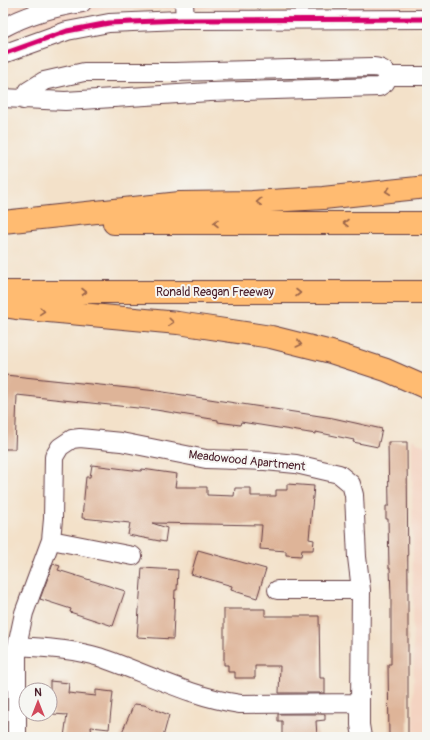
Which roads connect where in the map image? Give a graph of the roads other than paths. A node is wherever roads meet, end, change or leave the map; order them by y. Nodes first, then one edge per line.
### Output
1 (82, 3) edge
2 (185, 12) edge
3 (427, 19) edge
4 (3, 28) edge
5 (3, 54) edge
6 (389, 76) junction
7 (427, 76) edge
8 (3, 98) edge
9 (23, 100) junction
10 (427, 187) edge
11 (3, 222) edge
12 (427, 222) edge
13 (3, 292) edge
14 (427, 292) edge
15 (3, 306) edge
16 (427, 388) edge
17 (51, 540) junction
18 (133, 556) dead end
19 (277, 590) dead end
20 (361, 590) junction
21 (17, 646) junction
22 (360, 703) junction
23 (17, 737) edge
24 (362, 737) edge

1 - 4 street
2 - 3 street
2 - 5 street
6 - 7 street
6 - 9 street
6 - 9 street
8 - 9 street
10 -> 11 highway
12 -> 11 highway
13 -> 14 highway, Ronald Reagan Freeway
15 -> 16 highway
17 - 18 street
17 - 20 street, Meadowood Apartment
17 - 21 street, Meadowood Apartment
19 - 20 street
20 - 22 street, Meadowood Apartment
21 - 22 street
21 - 23 street, Meadowood Apartment
22 - 24 street, Meadowood Apartment

